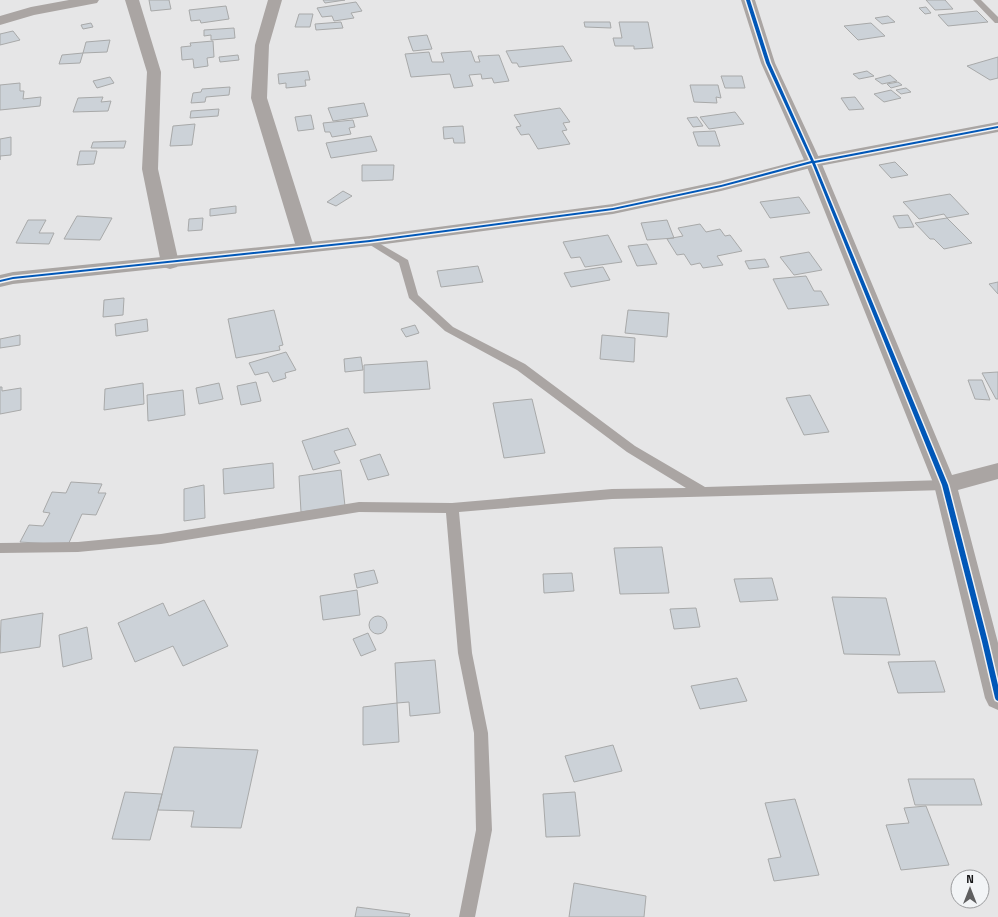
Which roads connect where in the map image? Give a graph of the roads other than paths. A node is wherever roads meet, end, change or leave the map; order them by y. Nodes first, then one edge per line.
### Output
1 (92, 0) edge
2 (132, 0) edge
3 (275, 0) edge
4 (748, 0) edge
5 (977, 0) edge
6 (0, 21) edge
7 (998, 21) edge
8 (998, 127) edge
9 (813, 162) junction
10 (370, 242) junction
11 (305, 247) junction
12 (170, 263) junction
13 (0, 281) edge
14 (998, 470) edge
15 (945, 486) junction
16 (703, 492) junction
17 (452, 508) junction
18 (0, 548) edge
19 (998, 698) edge
20 (467, 917) edge

1 - 6 street
2 - 12 street
3 - 11 street
4 - 9 street
5 - 7 lane
8 - 9 street
9 - 10 street
9 - 15 street
10 - 11 street
10 - 16 lane
11 - 12 street
12 - 13 street
14 - 15 street
15 - 16 lane
15 - 19 street
16 - 17 lane
17 - 18 lane
17 - 20 lane

